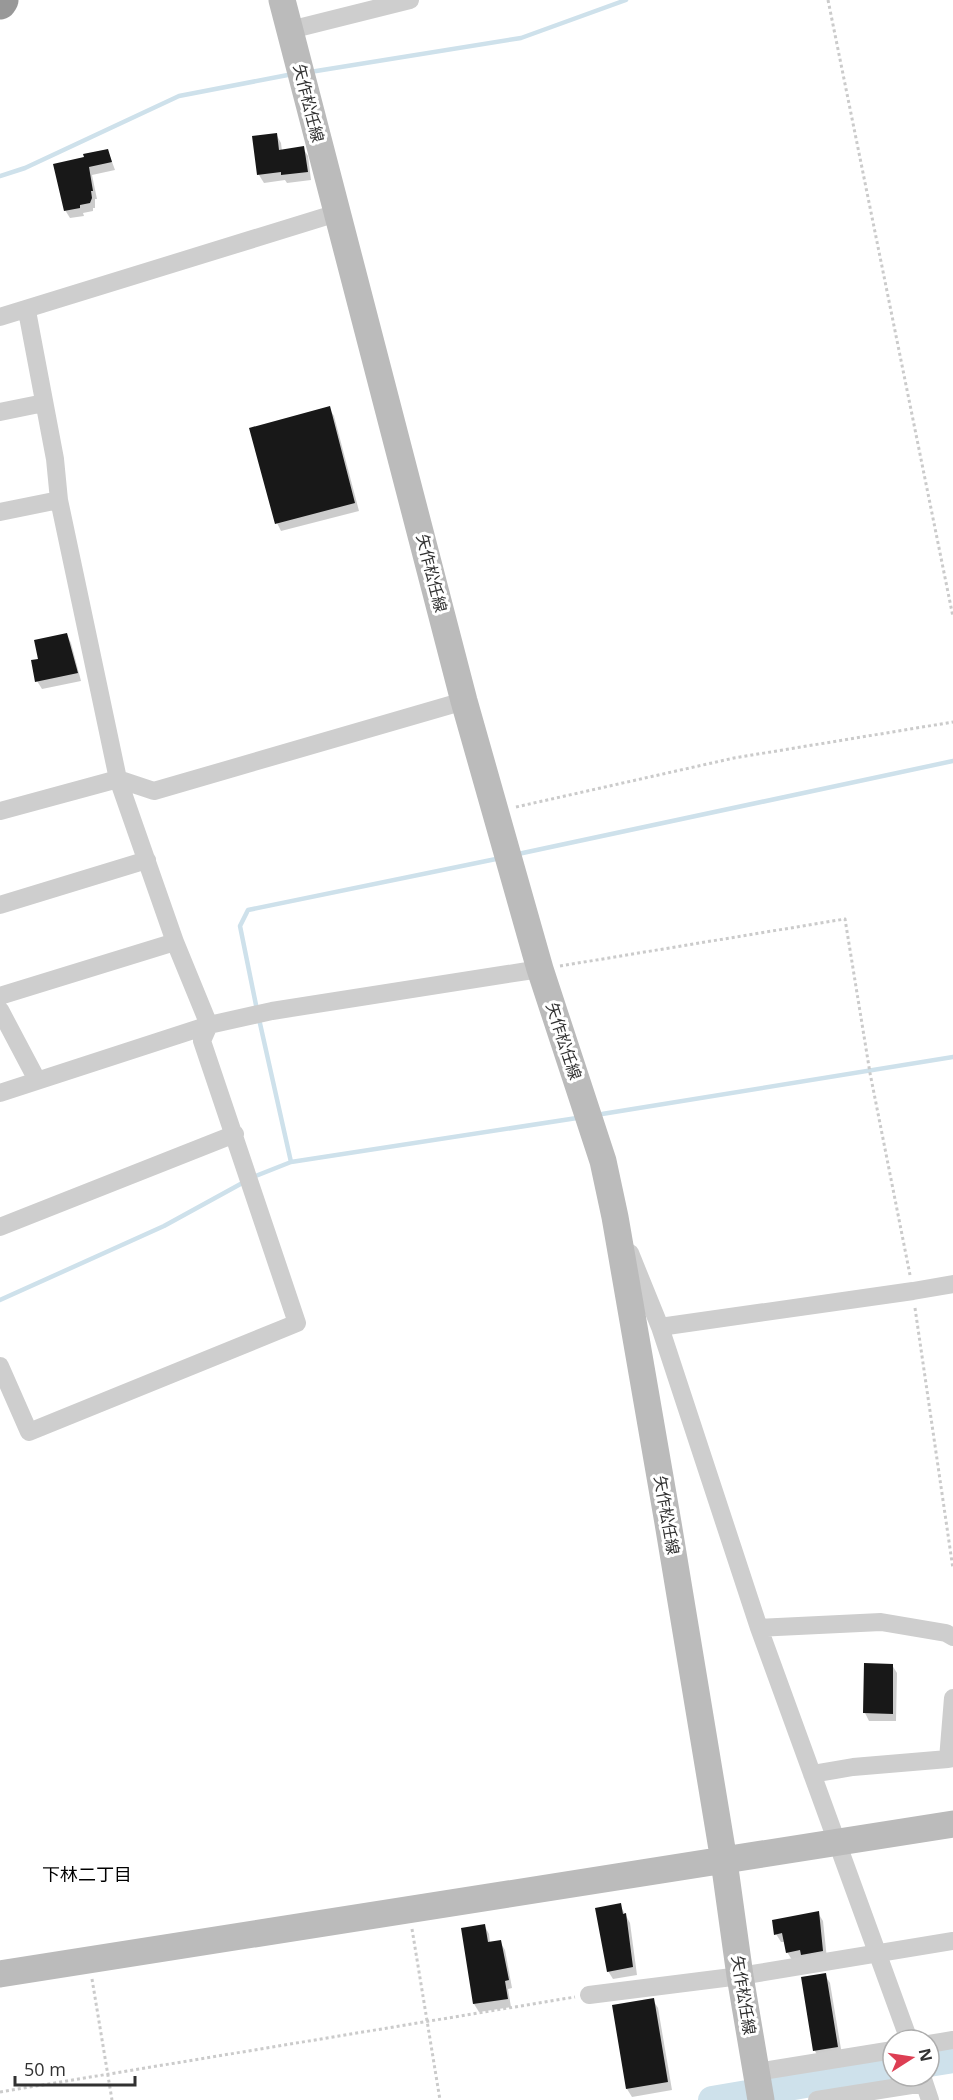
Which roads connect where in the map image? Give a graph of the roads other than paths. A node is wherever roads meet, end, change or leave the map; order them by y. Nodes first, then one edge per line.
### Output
1 (282, 0) edge
2 (410, 0) edge
3 (380, 4) edge
4 (290, 30) junction
5 (337, 213) junction
6 (27, 311) junction
7 (0, 317) edge
8 (44, 403) junction
9 (0, 412) edge
10 (59, 500) junction
11 (0, 512) edge
12 (464, 701) junction
13 (118, 779) junction
14 (0, 810) edge
15 (147, 860) junction
16 (0, 905) edge
17 (176, 942) junction
18 (540, 969) junction
19 (0, 996) edge
20 (0, 1010) edge
21 (218, 1023) junction
22 (37, 1080) junction
23 (0, 1093) edge
24 (235, 1134) junction
25 (615, 1217) junction
26 (0, 1227) edge
27 (953, 1284) edge
28 (660, 1327) junction
29 (0, 1366) edge
30 (759, 1628) junction
31 (953, 1637) edge
32 (953, 1698) edge
33 (950, 1758) edge
34 (812, 1774) junction
35 (953, 1824) edge
36 (837, 1841) junction
37 (724, 1861) junction
38 (953, 1941) edge
39 (876, 1954) junction
40 (0, 1974) edge
41 (740, 1976) junction
42 (588, 1995) road end
43 (904, 2028) edge
44 (881, 2053) edge
45 (759, 2088) edge
46 (910, 2088) edge
47 (817, 2100) edge

1 - 4 main road, 矢作松任線
2 - 3 street
3 - 4 street
4 - 5 main road, 矢作松任線
5 - 6 street
5 - 12 main road, 矢作松任線
6 - 7 street
6 - 8 street
8 - 9 street
8 - 10 street
10 - 11 street
10 - 13 street
12 - 13 street
12 - 18 main road, 矢作松任線
13 - 14 street
13 - 15 street
15 - 16 street
15 - 17 street
17 - 19 street
17 - 21 street
18 - 21 street
18 - 25 main road, 矢作松任線
20 - 22 street
21 - 22 street
21 - 24 street
22 - 23 street
24 - 26 street
24 - 29 street
25 - 28 street
25 - 37 main road, 矢作松任線
27 - 28 street
28 - 30 street
30 - 31 street
30 - 34 street
32 - 33 street
33 - 34 street
34 - 36 street
35 - 36 main road
36 - 37 main road
36 - 39 street
37 - 40 main road
37 - 41 main road, 矢作松任線
38 - 39 street
39 - 41 street
39 - 43 street
41 - 42 street
41 - 45 main road, 矢作松任線
44 - 45 street
46 - 47 street

